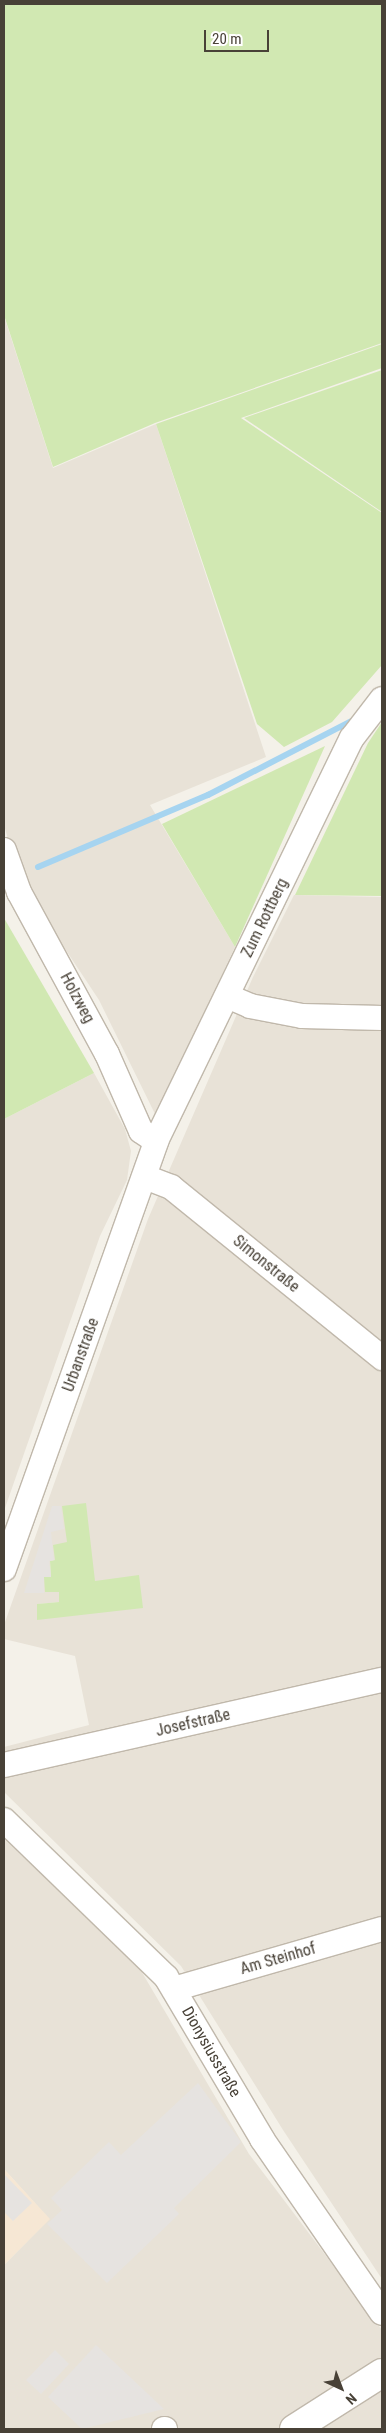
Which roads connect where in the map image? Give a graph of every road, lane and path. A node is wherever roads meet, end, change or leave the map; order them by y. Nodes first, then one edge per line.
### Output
1 (382, 699) edge
2 (4, 850) edge
3 (227, 996) junction
4 (382, 1018) edge
5 (156, 1142) junction
6 (145, 1177) junction
7 (382, 1358) edge
8 (4, 1569) edge
9 (382, 1680) edge
10 (4, 1765) edge
11 (4, 1820) edge
12 (382, 1929) edge
13 (174, 1989) junction
14 (382, 2313) edge
15 (382, 2373) edge
16 (301, 2427) edge

1 - 3 street, Zum Rottberg
2 - 5 street, Holzweg
3 - 4 street
3 - 5 street, Zum Rottberg
5 - 6 street, Urbanstraße
6 - 7 street, Simonstraße
6 - 8 street, Urbanstraße
9 - 10 street, Josefstraße
11 - 13 street, Dionysiusstraße
12 - 13 street, Am Steinhof
13 - 14 street, Dionysiusstraße
15 - 16 street

